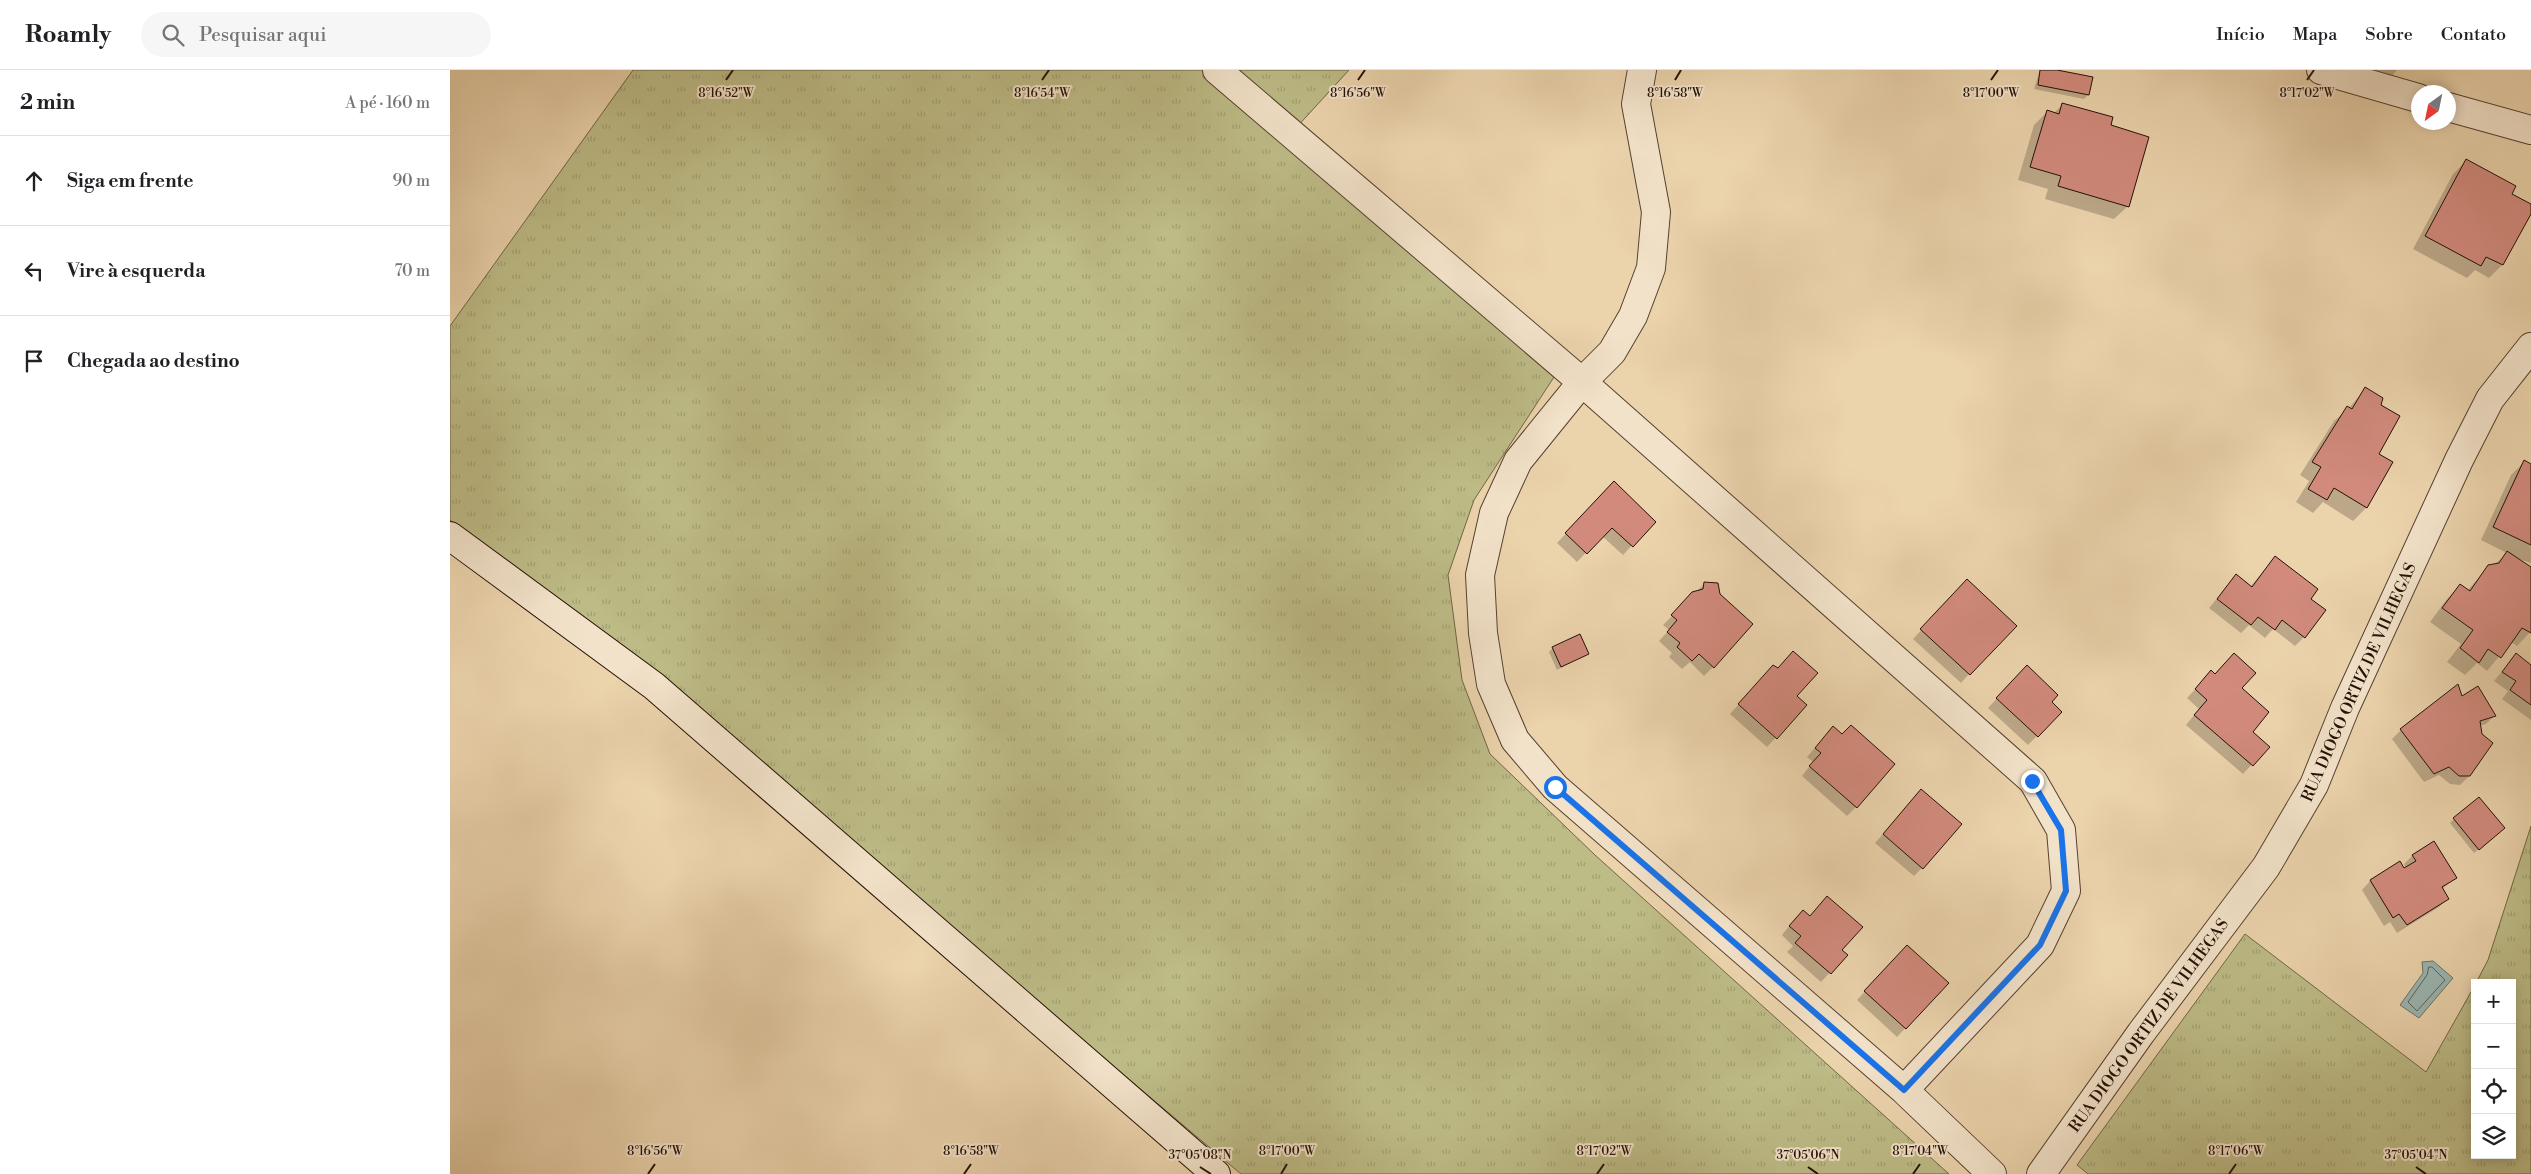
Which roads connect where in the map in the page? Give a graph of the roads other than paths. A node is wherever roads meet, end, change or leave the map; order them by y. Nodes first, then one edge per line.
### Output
1 (1218, 70) edge
2 (1642, 70) edge
3 (2321, 70) edge
4 (2411, 96) edge
5 (2456, 109) edge
6 (2531, 130) edge
7 (2531, 347) edge
8 (1582, 382) junction
9 (450, 536) edge
10 (1904, 1090) junction
11 (1216, 1174) edge
12 (1992, 1174) edge
13 (2041, 1174) edge

1 - 8 street
2 - 8 street
3 - 4 street
5 - 6 street
7 - 13 street, RUA DIOGO ORTIZ DE VILHEGAS
8 - 10 street
8 - 10 street
9 - 11 street
10 - 12 street

